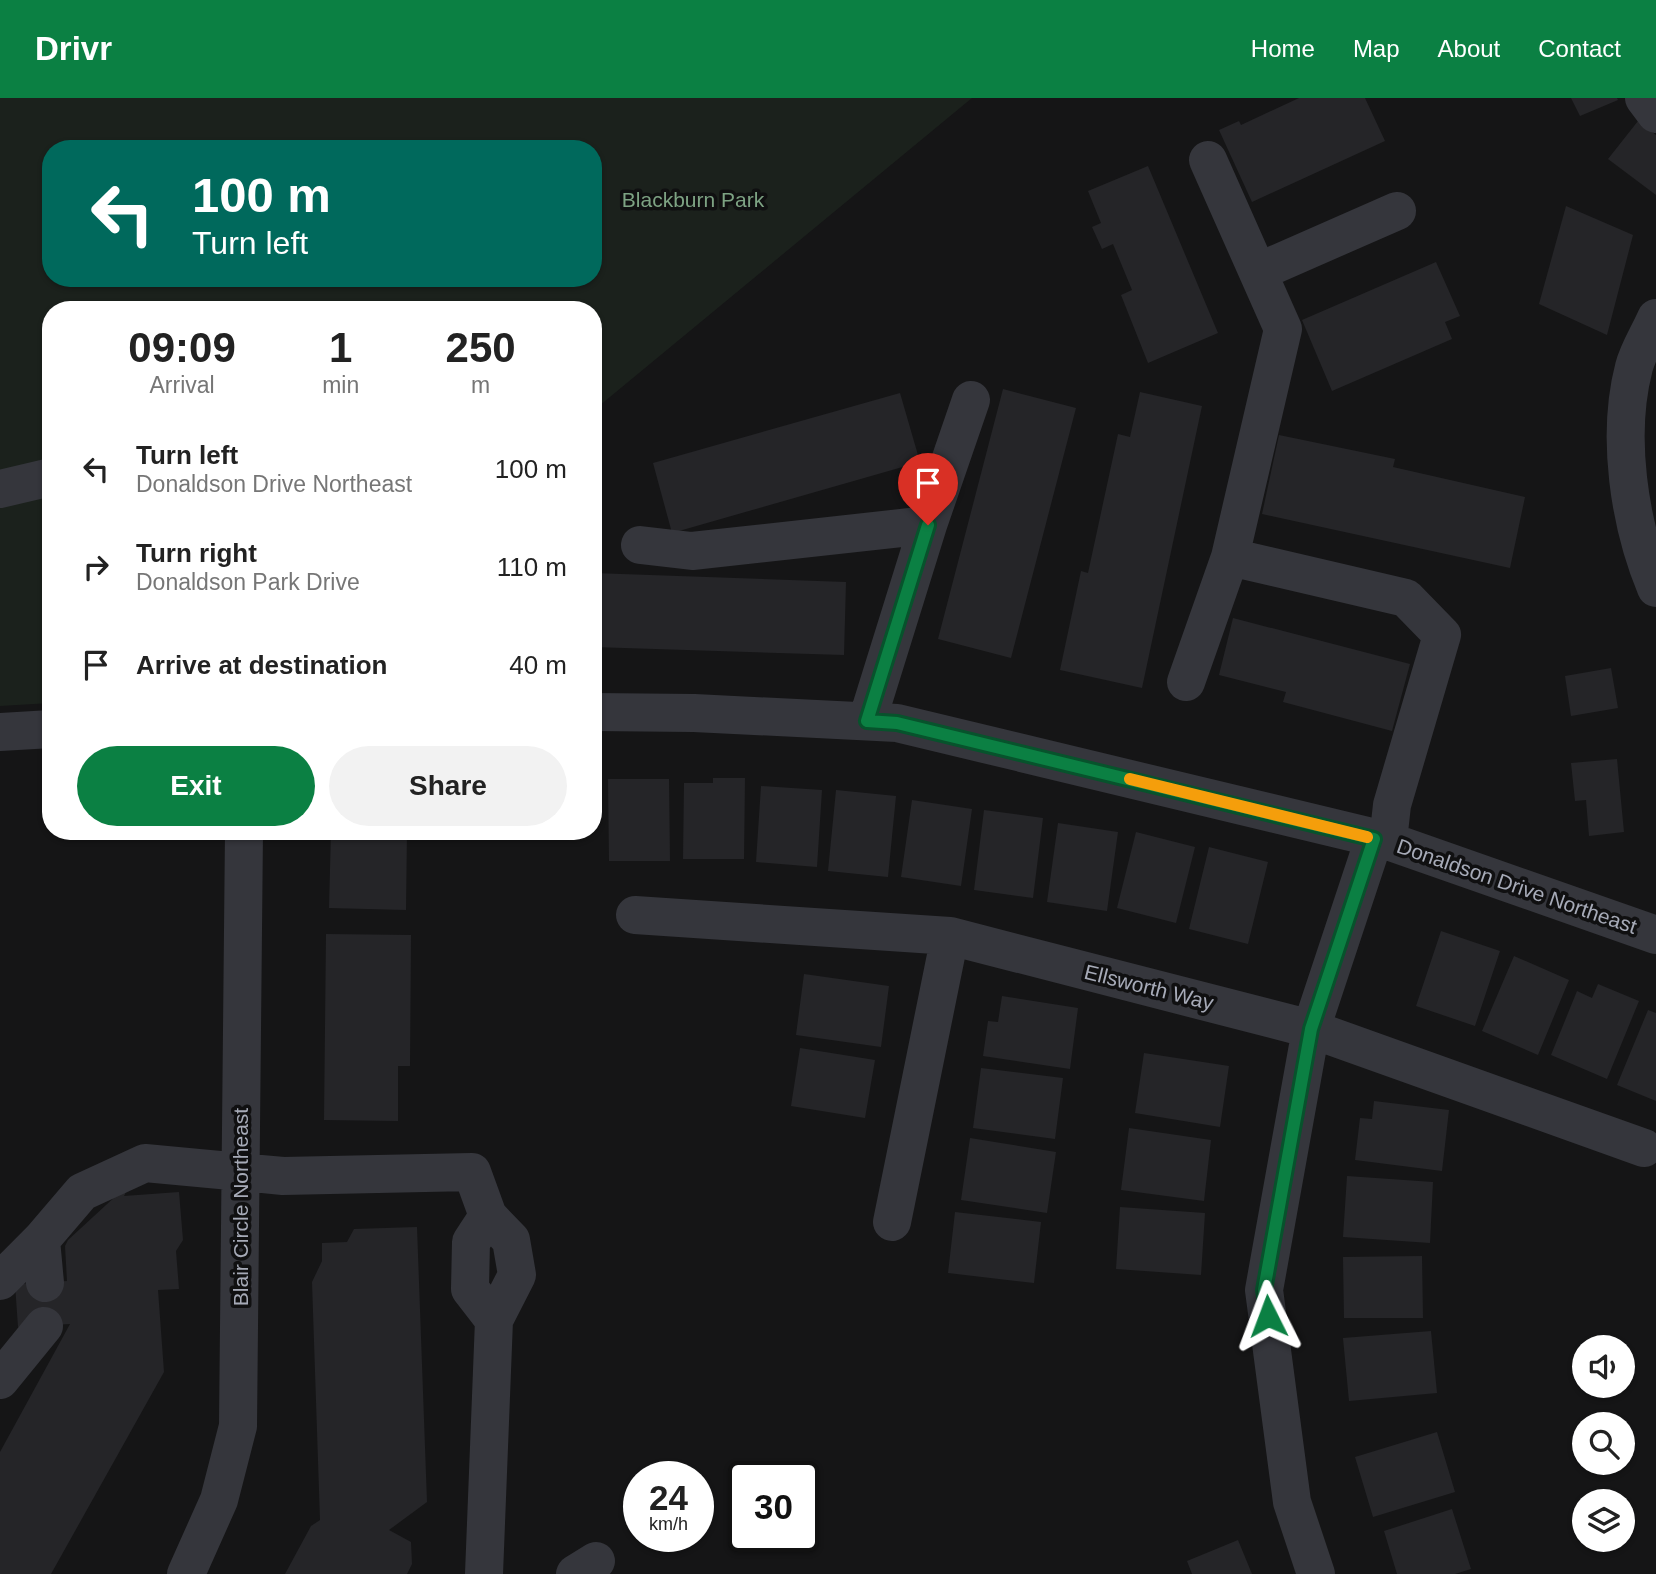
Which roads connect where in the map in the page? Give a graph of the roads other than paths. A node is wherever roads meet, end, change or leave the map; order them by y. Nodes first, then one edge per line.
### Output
1 (1644, 98) edge
2 (1656, 114) edge
3 (1208, 160) dead end
4 (1397, 211) dead end
5 (1258, 272) junction
6 (1656, 318) edge
7 (971, 400) dead end
8 (42, 479) edge
9 (0, 489) edge
10 (928, 525) junction
11 (640, 545) dead end
12 (1230, 557) junction
13 (1656, 588) edge
14 (1186, 682) dead end
15 (602, 712) edge
16 (867, 721) junction
17 (42, 730) edge
18 (0, 732) edge
19 (244, 840) edge
20 (1381, 840) junction
21 (635, 915) dead end
22 (1656, 935) edge
23 (950, 936) junction
24 (1311, 1029) junction
25 (1644, 1148) dead end
26 (240, 1170) junction
27 (892, 1222) dead end
28 (41, 1240) junction
29 (0, 1280) edge
30 (45, 1283) dead end
31 (44, 1326) dead end
32 (0, 1380) edge
33 (186, 1574) edge
34 (484, 1574) edge
35 (1316, 1574) edge

1 - 2 street
3 - 5 street
4 - 5 street
5 - 12 street
6 - 13 street
7 - 10 street
8 - 9 street
10 - 11 street
10 - 16 street
12 - 14 street
12 - 20 street
15 - 16 street, Donaldson Drive Northeast
16 - 20 street, Donaldson Drive Northeast
17 - 18 street
19 - 26 street, Blair Circle Northeast
20 - 22 street, Donaldson Drive Northeast
20 - 24 street
21 - 23 street, Ellsworth Way
23 - 24 street, Ellsworth Way
23 - 27 street
24 - 25 street, Ellsworth Way
24 - 35 street
26 - 28 street
26 - 33 street, Blair Circle Northeast
26 - 34 street
28 - 29 street
28 - 30 street
31 - 32 street

